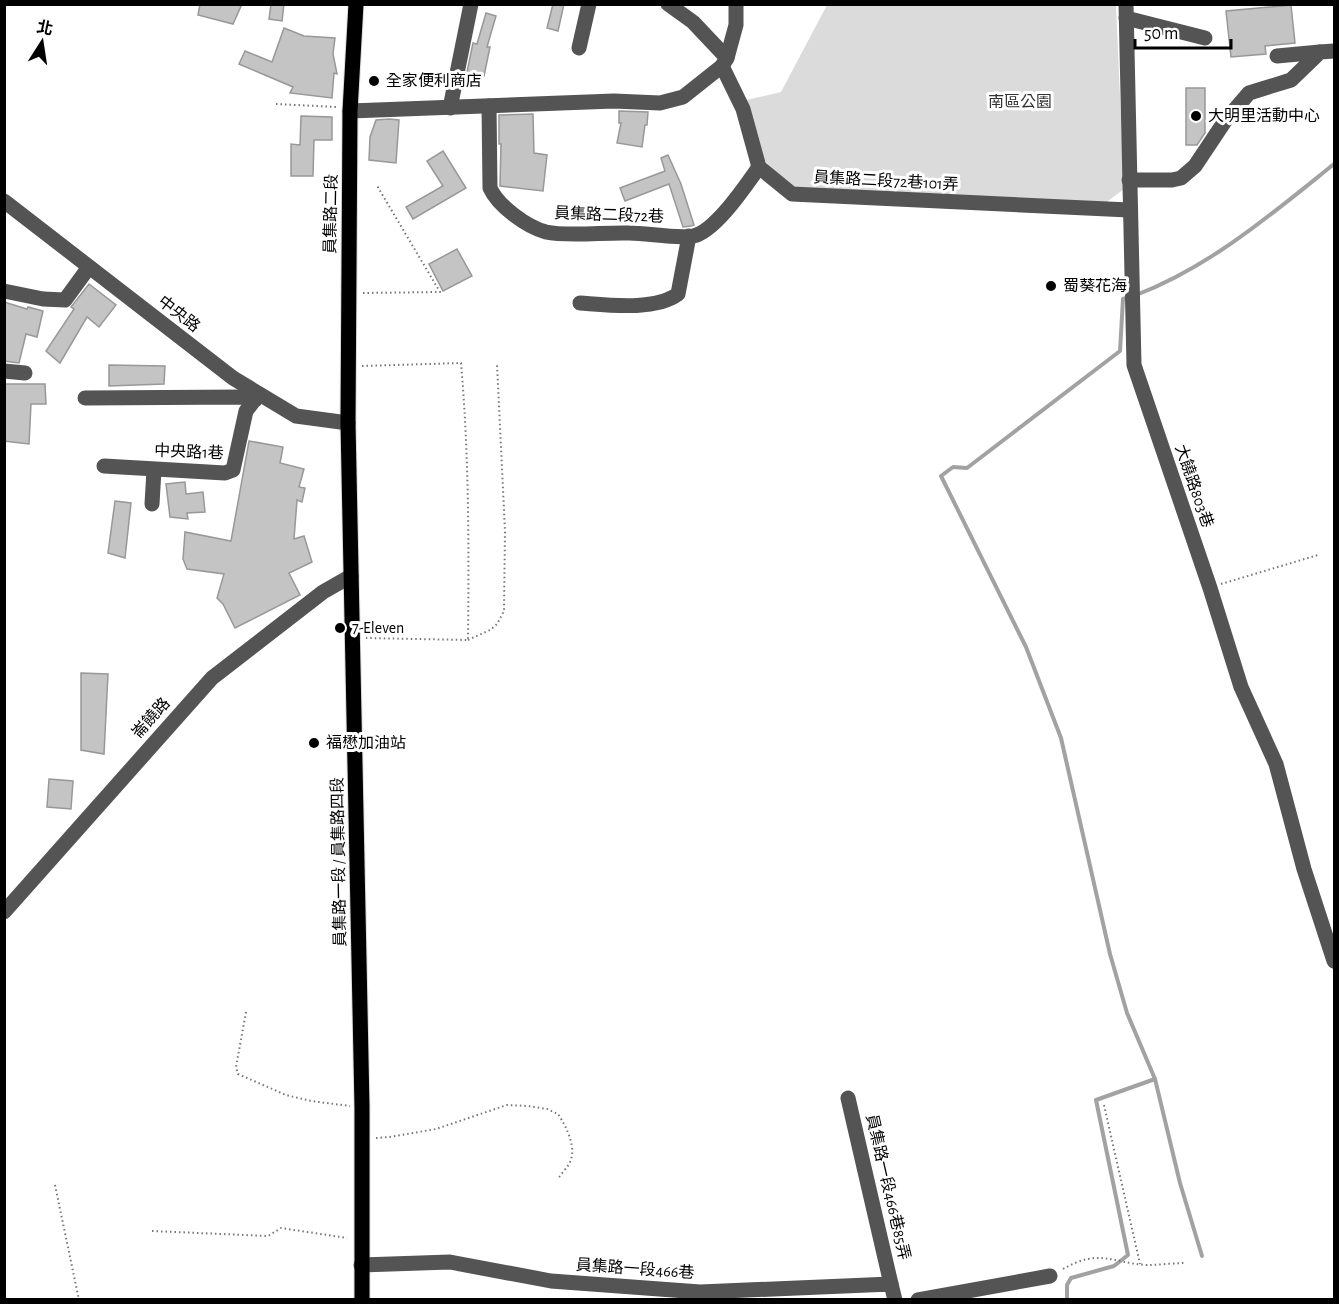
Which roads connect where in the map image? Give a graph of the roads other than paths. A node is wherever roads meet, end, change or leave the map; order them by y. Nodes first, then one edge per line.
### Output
1 (356, 4) edge
2 (471, 4) edge
3 (589, 4) edge
4 (668, 4) edge
5 (736, 4) edge
6 (1126, 11) edge
7 (1205, 38) dead end
8 (579, 48) dead end
9 (1327, 52) edge
10 (1277, 56) dead end
11 (725, 62) junction
12 (489, 106) junction
13 (450, 108) junction
14 (350, 111) junction
15 (759, 167) junction
16 (1129, 180) junction
17 (4, 201) edge
18 (1129, 210) junction
19 (689, 236) junction
20 (89, 267) junction
21 (4, 291) edge
22 (580, 303) dead end
23 (4, 370) edge
24 (25, 373) dead end
25 (257, 397) junction
26 (85, 398) dead end
27 (348, 423) junction
28 (104, 466) dead end
29 (154, 470) junction
30 (152, 504) dead end
31 (351, 576) junction
32 (4, 912) edge
33 (1335, 961) edge
34 (848, 1098) dead end
35 (361, 1265) junction
36 (1050, 1276) road end
37 (893, 1292) edge
38 (362, 1299) edge
39 (918, 1299) edge

1 - 14 main road, 員集路二段
2 - 13 street
3 - 8 street
4 - 11 street
5 - 11 street
6 - 7 street
6 - 16 street, 大饒路803巷
9 - 10 street
9 - 16 street
11 - 12 street
11 - 15 street
12 - 13 street
12 - 19 street, 員集路二段72巷
13 - 14 street
14 - 27 main road, 員集路二段
15 - 18 street, 員集路二段72巷101弄
15 - 19 street
16 - 18 street, 大饒路803巷
17 - 20 street, 中央路
18 - 33 street, 大饒路803巷
19 - 22 street
20 - 21 street
20 - 25 street, 中央路
23 - 24 street
25 - 26 street
25 - 27 street, 中央路
25 - 29 street, 中央路1巷
27 - 31 main road, 員集路一段 / 員集路四段
28 - 29 street, 中央路1巷
29 - 30 street
31 - 32 street, 崙饒路
31 - 35 main road, 員集路一段 / 員集路四段
34 - 37 street, 員集路一段466巷85弄
35 - 37 street, 員集路一段466巷
35 - 38 main road, 員集路一段 / 員集路四段
36 - 39 street

